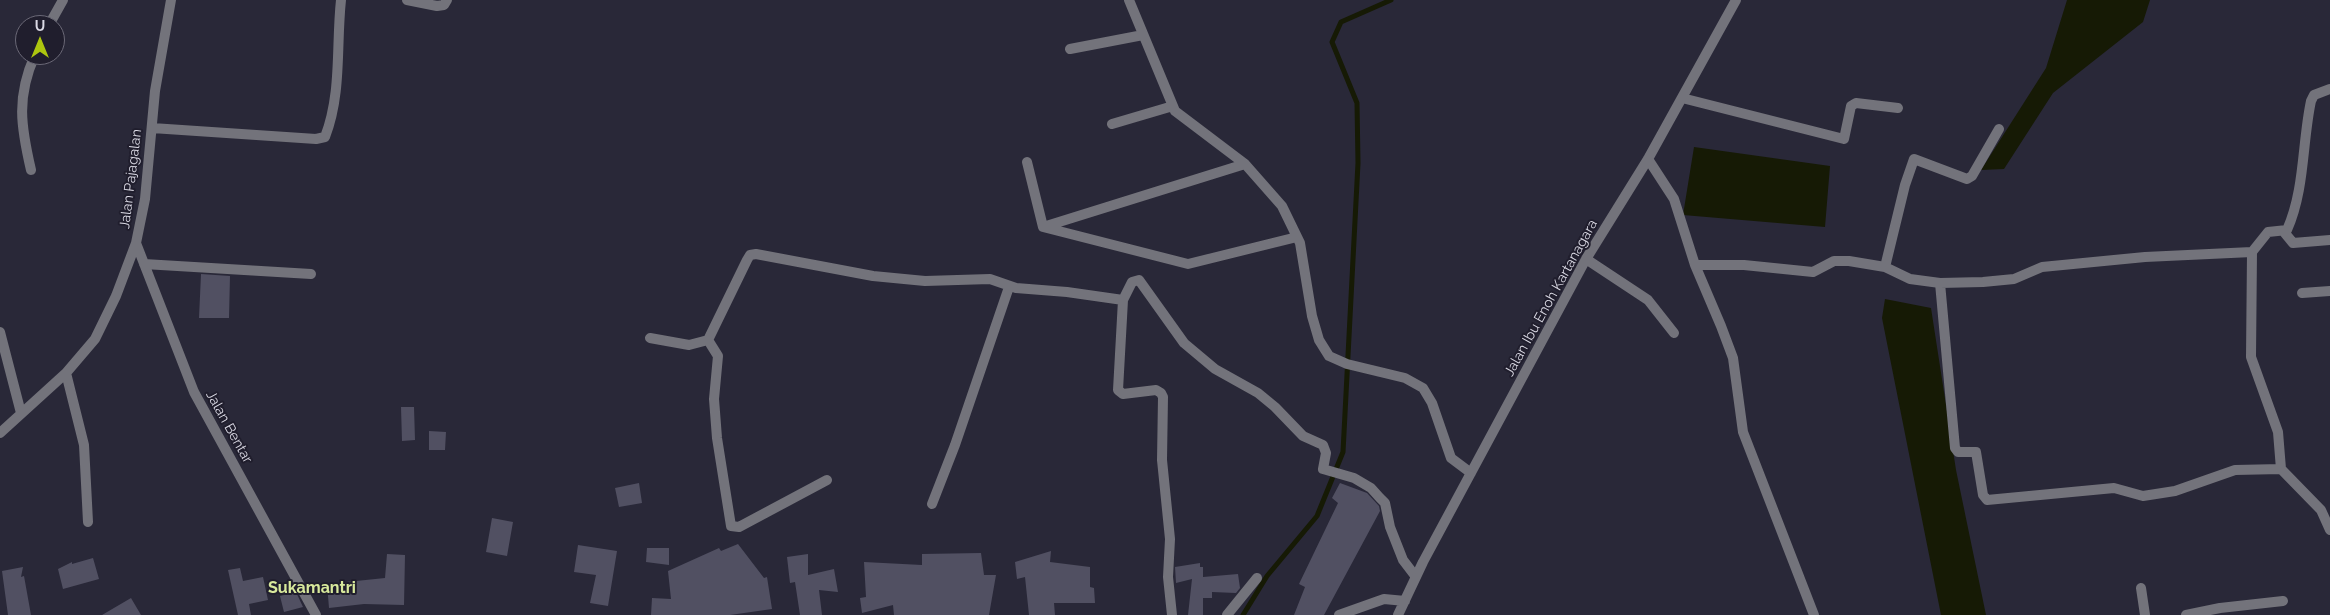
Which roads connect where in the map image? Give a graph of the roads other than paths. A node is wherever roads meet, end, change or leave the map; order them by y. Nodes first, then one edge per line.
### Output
1 (63, 0) edge
2 (171, 0) edge
3 (341, 0) edge
4 (407, 0) edge
5 (447, 0) edge
6 (1129, 0) edge
7 (1736, 0) edge
8 (55, 15) edge
9 (1143, 35) junction
10 (1070, 49) dead end
11 (31, 65) edge
12 (2330, 89) edge
13 (1682, 98) junction
14 (1173, 106) junction
15 (1898, 108) dead end
16 (1112, 124) dead end
17 (152, 128) junction
18 (1999, 129) dead end
19 (1648, 159) junction
20 (1027, 162) dead end
21 (1245, 164) junction
22 (31, 170) dead end
23 (1043, 226) junction
24 (2284, 232) junction
25 (1297, 238) junction
26 (2330, 240) edge
27 (136, 243) junction
28 (2252, 252) junction
29 (1586, 259) junction
30 (144, 264) junction
31 (1695, 265) junction
32 (1885, 267) junction
33 (311, 274) dead end
34 (1940, 283) junction
35 (1009, 287) junction
36 (2330, 290) edge
37 (2302, 293) dead end
38 (1123, 300) junction
39 (0, 332) edge
40 (1674, 333) dead end
41 (650, 338) dead end
42 (708, 340) junction
43 (66, 373) junction
44 (20, 413) junction
45 (0, 434) edge
46 (2281, 468) junction
47 (1471, 473) junction
48 (827, 480) dead end
49 (932, 504) dead end
50 (88, 522) dead end
51 (2330, 530) edge
52 (1257, 578) dead end
53 (1416, 578) junction
54 (2141, 588) dead end
55 (1405, 601) junction
56 (2283, 601) dead end
57 (316, 615) edge
58 (1172, 615) edge
59 (1227, 615) edge
60 (1339, 615) edge
61 (1398, 615) edge
62 (1814, 615) edge
63 (2145, 615) edge
64 (2186, 615) edge

1 - 8 street
2 - 17 street, Jalan Pajagalan
3 - 17 street
4 - 5 street
6 - 9 street
7 - 13 street, Jalan Ibu Enoh Kartanagara
9 - 10 street
9 - 14 street
11 - 22 street
12 - 24 street
13 - 15 street
13 - 19 street, Jalan Ibu Enoh Kartanagara
14 - 16 street
14 - 21 street
17 - 27 street, Jalan Pajagalan
18 - 32 street
19 - 29 street, Jalan Ibu Enoh Kartanagara
19 - 31 street
20 - 23 street
21 - 23 street
21 - 25 street
23 - 25 street
24 - 26 street
24 - 28 street
25 - 47 street
27 - 30 street, Jalan Bentar
27 - 43 street, Jalan Pajagalan
28 - 34 street
28 - 46 street
29 - 40 street
29 - 47 street, Jalan Ibu Enoh Kartanagara
30 - 33 street
30 - 57 street, Jalan Bentar
31 - 32 street
31 - 62 street
32 - 34 street
34 - 46 street
35 - 38 street
35 - 42 street
35 - 49 street
36 - 37 street
38 - 53 street
38 - 58 street
39 - 44 street
41 - 42 street
42 - 48 street
43 - 44 street, Jalan Pajagalan
43 - 50 street
44 - 45 street, Jalan Pajagalan
46 - 51 street
47 - 53 street, Jalan Ibu Enoh Kartanagara
52 - 59 street
53 - 55 street, Jalan Ibu Enoh Kartanagara
54 - 63 street
55 - 60 street
55 - 61 street, Jalan Ibu Enoh Kartanagara
56 - 64 street

